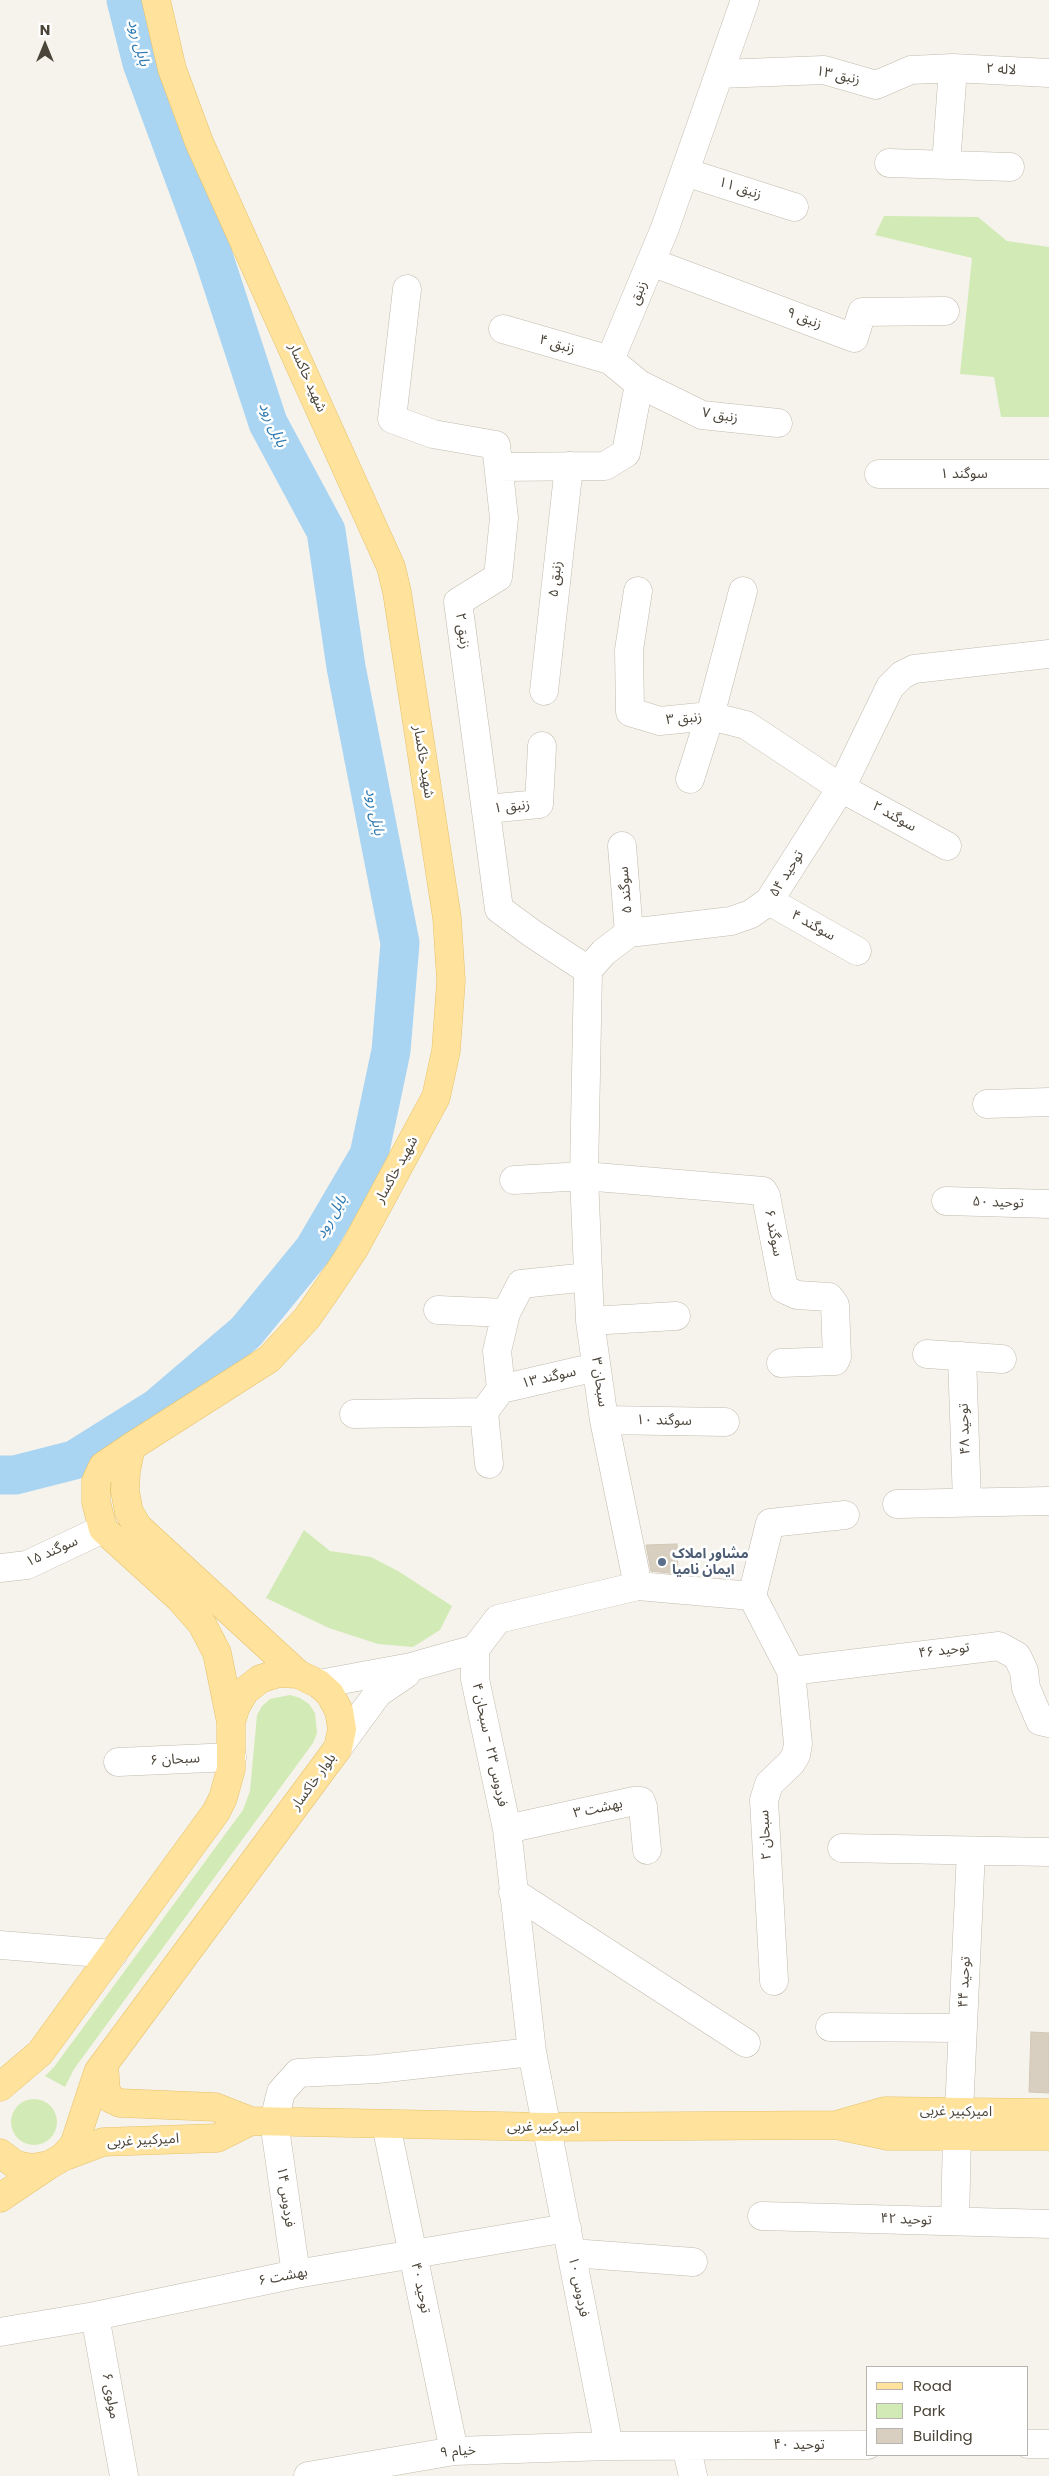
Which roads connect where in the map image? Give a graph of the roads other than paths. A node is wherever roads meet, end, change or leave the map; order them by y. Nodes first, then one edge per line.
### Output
1 (156, 0) edge
2 (745, 0) edge
3 (952, 68) junction
4 (1049, 73) edge
5 (720, 74) junction
6 (889, 163) dead end
7 (946, 165) junction
8 (1010, 167) dead end
9 (685, 172) junction
10 (794, 207) dead end
11 (651, 262) junction
12 (407, 289) dead end
13 (945, 311) dead end
14 (503, 330) dead end
15 (610, 360) junction
16 (638, 384) junction
17 (778, 423) dead end
18 (569, 466) junction
19 (498, 467) junction
20 (879, 474) dead end
21 (1049, 474) edge
22 (638, 591) dead end
23 (743, 591) dead end
24 (1049, 654) edge
25 (544, 691) dead end
26 (710, 716) junction
27 (542, 746) dead end
28 (690, 779) dead end
29 (841, 788) junction
30 (487, 809) junction
31 (622, 846) dead end
32 (947, 846) dead end
33 (769, 901) junction
34 (629, 933) junction
35 (858, 951) dead end
36 (588, 970) junction
37 (1049, 1102) edge
38 (987, 1104) dead end
39 (584, 1176) junction
40 (514, 1180) dead end
41 (946, 1201) dead end
42 (1049, 1204) edge
43 (588, 1277) junction
44 (438, 1310) dead end
45 (506, 1313) junction
46 (676, 1316) dead end
47 (590, 1321) junction
48 (927, 1354) dead end
49 (962, 1356) junction
50 (1002, 1359) dead end
51 (781, 1363) dead end
52 (596, 1368) junction
53 (501, 1389) junction
54 (484, 1412) junction
55 (354, 1414) dead end
56 (604, 1420) junction
57 (725, 1422) dead end
58 (131, 1447) junction
59 (489, 1464) dead end
60 (1049, 1501) edge
61 (967, 1502) junction
62 (897, 1504) dead end
63 (846, 1515) dead end
64 (103, 1529) junction
65 (0, 1568) edge
66 (638, 1586) junction
67 (752, 1596) junction
68 (475, 1649) junction
69 (411, 1667) junction
70 (790, 1671) junction
71 (308, 1679) junction
72 (231, 1722) junction
73 (1049, 1723) edge
74 (337, 1749) junction
75 (232, 1758) junction
76 (118, 1762) dead end
77 (507, 1829) junction
78 (842, 1848) dead end
79 (647, 1850) dead end
80 (971, 1851) junction
81 (1049, 1852) edge
82 (513, 1892) junction
83 (0, 1946) edge
84 (113, 1954) junction
85 (774, 1981) dead end
86 (830, 2027) dead end
87 (963, 2028) junction
88 (746, 2043) dead end
89 (532, 2052) junction
90 (104, 2064) junction
91 (4, 2083) edge
92 (262, 2121) junction
93 (386, 2125) junction
94 (958, 2125) junction
95 (1044, 2125) edge
96 (547, 2127) junction
97 (0, 2154) edge
98 (56, 2161) junction
99 (0, 2198) edge
100 (762, 2216) dead end
101 (954, 2221) junction
102 (1049, 2224) edge
103 (569, 2240) junction
104 (413, 2253) junction
105 (693, 2262) dead end
106 (296, 2274) junction
107 (95, 2316) junction
108 (0, 2332) edge
109 (1029, 2444) edge
110 (1049, 2444) edge
111 (866, 2445) edge
112 (609, 2446) junction
113 (686, 2446) junction
114 (454, 2450) junction
115 (339, 2473) edge
116 (124, 2476) edge
117 (308, 2476) edge
118 (693, 2476) edge

1 - 58 main road, شهید خاکسار
2 - 5 street, زنبق
3 - 4 street, لاله ۲
3 - 5 street, زنبق ۱۳
3 - 7 street
5 - 9 street, زنبق
6 - 7 street
7 - 8 street
9 - 10 street, زنبق ۱۱
9 - 11 street, زنبق
11 - 13 street, زنبق ۹
11 - 15 street, زنبق
12 - 19 street, زنبق ۲
14 - 15 street, زنبق ۴
15 - 16 street
16 - 17 street, زنبق ۷
16 - 18 street
18 - 19 street
18 - 25 street, زنبق ۵
19 - 30 street, زنبق ۲
20 - 21 street, سوگند ۱
22 - 26 street, زنبق ۳
23 - 26 street
24 - 29 street, توحید ۵۴
26 - 28 street
26 - 29 street, زنبق ۳
27 - 30 street, زنبق ۱
29 - 32 street, سوگند ۲
29 - 33 street, توحید ۵۴
30 - 36 street, زنبق ۲
31 - 34 street, سوگند ۵
33 - 34 street, توحید ۵۴
33 - 35 street, سوگند ۴
34 - 36 street
36 - 39 street
37 - 38 street
39 - 40 street
39 - 43 street, سبحان ۳
39 - 51 street, سوگند ۶
41 - 42 street, توحید ۵۰
43 - 45 street
43 - 47 street, سبحان ۳
44 - 45 street
45 - 53 street
46 - 47 street
47 - 52 street, سبحان ۳
48 - 49 street
49 - 50 street
49 - 61 street, توحید ۴۸
52 - 53 street, سوگند ۱۳
52 - 56 street, سبحان ۳
53 - 54 street
54 - 55 street
54 - 59 street
56 - 57 street, سوگند ۱۰
56 - 66 street, سبحان ۳
58 - 64 main road, شهید خاکسار
58 - 71 main road, بلوار خاکسار
60 - 61 street
61 - 62 street
63 - 67 street
64 - 65 street, سوگند ۱۵
64 - 72 main road
66 - 67 street
66 - 68 street
67 - 70 street
68 - 69 street
68 - 77 street, فردوس ۲۳ - سبحان ۴
69 - 71 street
69 - 74 street
70 - 73 street, توحید ۴۶
70 - 85 street, سبحان ۲
71 - 72 main road
71 - 74 main road, بلوار خاکسار
72 - 75 main road
74 - 90 main road, بلوار خاکسار
75 - 76 street, سبحان ۶
75 - 84 main road
77 - 79 street, بهشت ۳
77 - 82 street, فردوس ۲۳ - سبحان ۴
78 - 80 street
80 - 81 street
80 - 87 street, توحید ۴۴
82 - 88 street
82 - 89 street, فردوس ۲۳ - سبحان ۴
83 - 84 street
84 - 91 main road
86 - 87 street
87 - 94 street, توحید ۴۴
89 - 92 street
89 - 96 street, فردوس ۲۳ - سبحان ۴
90 - 92 main road, امیرکبیر غربی
90 - 98 main road, بلوار خاکسار
92 - 93 main road, امیرکبیر غربی
92 - 98 main road, امیرکبیر غربی
92 - 106 street, فردوس ۱۴
93 - 96 main road, امیرکبیر غربی
93 - 104 street, توحید ۴۰
94 - 95 main road, امیرکبیر غربی
94 - 96 main road, امیرکبیر غربی
94 - 101 street, توحید ۴۴
96 - 103 street, فردوس ۱۰
97 - 98 main road
98 - 99 main road
100 - 101 street, توحید ۴۲
101 - 102 street, توحید ۴۲
103 - 104 street, بهشت ۶
103 - 105 street, بهشت ۶
103 - 112 street, فردوس ۱۰
104 - 106 street, بهشت ۶
104 - 114 street, توحید ۴۰
106 - 107 street, بهشت ۶
107 - 108 street, بهشت ۶
107 - 116 street, مولوی ۶
109 - 110 street
111 - 113 street, توحید ۴۰
112 - 113 street, توحید ۴۰
112 - 114 street, خیام ۹
113 - 118 street
114 - 115 street, خیام ۹
115 - 117 street, خیام ۹

